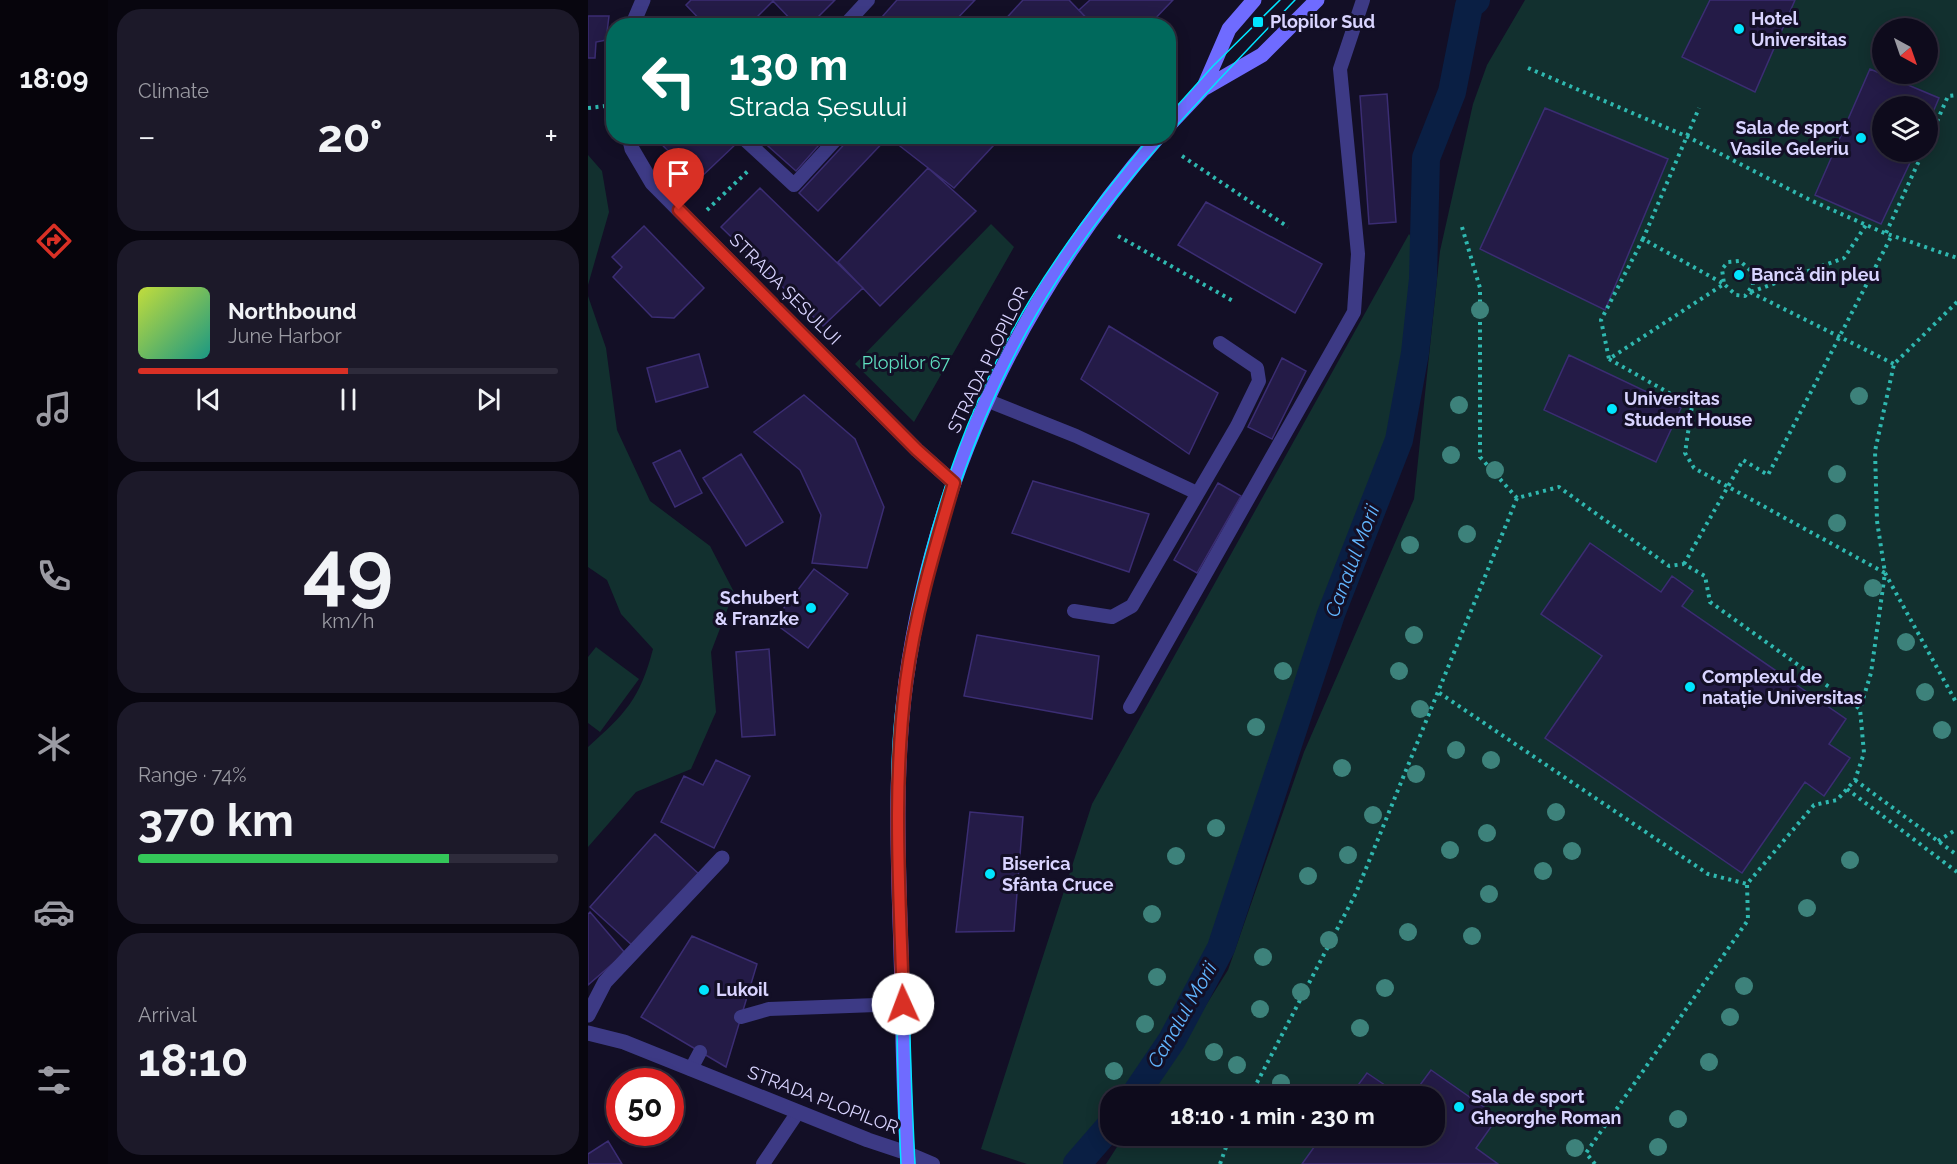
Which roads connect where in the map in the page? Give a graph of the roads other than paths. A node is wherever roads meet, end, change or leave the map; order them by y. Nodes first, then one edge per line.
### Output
1 (644, 0) edge
2 (868, 0) edge
3 (1254, 0) edge
4 (1317, 0) edge
5 (1363, 0) edge
6 (636, 18) edge
7 (851, 18) edge
8 (1203, 89) junction
9 (1176, 118) edge
10 (631, 144) edge
11 (749, 144) edge
12 (832, 144) edge
13 (1153, 144) edge
14 (1220, 343) dead end
15 (986, 400) junction
16 (954, 483) junction
17 (1197, 493) junction
18 (1074, 611) dead end
19 (1130, 707) dead end
20 (722, 858) dead end
21 (903, 1004) junction
22 (588, 1015) edge
23 (741, 1017) dead end
24 (588, 1033) edge
25 (700, 1052) dead end
26 (691, 1069) junction
27 (798, 1112) junction
28 (907, 1158) edge
29 (764, 1164) edge
30 (933, 1164) edge

1 - 6 street
2 - 7 lane
3 - 8 main road
4 - 8 main road
5 - 19 lane
8 - 9 main road
10 - 16 street, STRADA ȘESULUI
11 - 12 lane
13 - 15 main road, STRADA PLOPILOR
14 - 17 lane
15 - 16 main road, STRADA PLOPILOR
15 - 17 lane
16 - 21 main road, STRADA PLOPILOR
17 - 18 lane
20 - 22 street
21 - 23 lane
21 - 28 main road, STRADA PLOPILOR
24 - 26 street, STRADA PLOPILOR
25 - 26 lane
26 - 27 street, STRADA PLOPILOR
27 - 28 street, STRADA PLOPILOR
27 - 29 lane
28 - 30 lane

